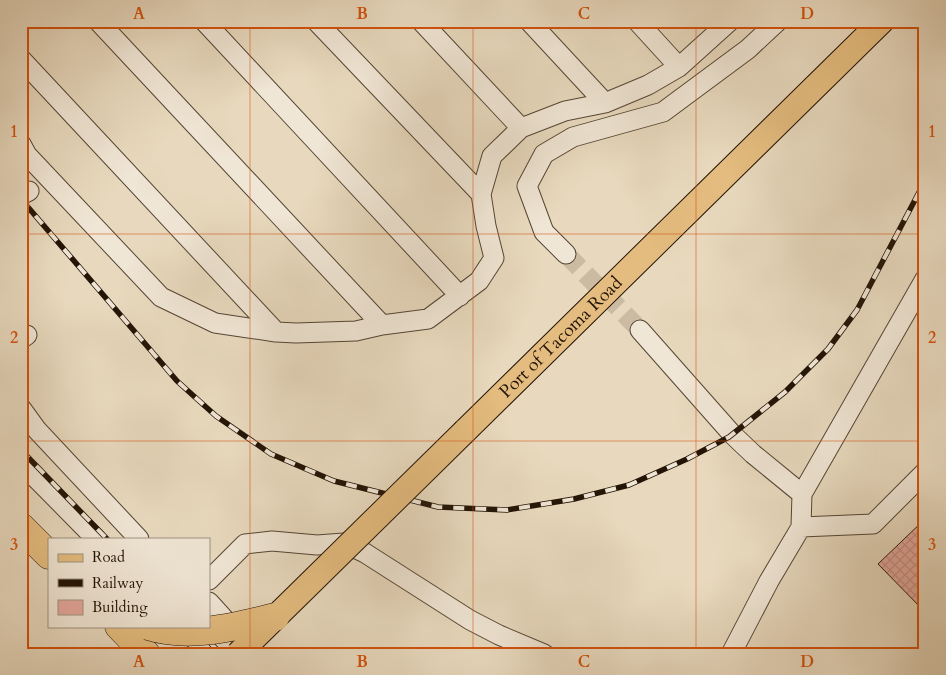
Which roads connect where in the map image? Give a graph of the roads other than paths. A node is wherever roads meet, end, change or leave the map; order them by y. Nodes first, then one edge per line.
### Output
1 (98, 21) edge
2 (204, 21) edge
3 (316, 21) edge
4 (421, 21) edge
5 (529, 21) edge
6 (637, 21) edge
7 (730, 21) edge
8 (778, 21) edge
9 (882, 21) edge
10 (21, 59) edge
11 (680, 67) junction
12 (605, 103) junction
13 (521, 128) junction
14 (21, 144) edge
15 (481, 194) junction
16 (566, 254) tunnel mouth
17 (925, 279) edge
18 (460, 296) junction
19 (382, 325) junction
20 (640, 330) tunnel mouth
21 (276, 332) junction
22 (21, 408) edge
23 (21, 463) edge
24 (925, 472) edge
25 (802, 494) junction
26 (801, 527) junction
27 (21, 528) edge
28 (95, 538) edge
29 (138, 538) edge
30 (48, 554) edge
31 (210, 579) edge
32 (210, 603) edge
33 (275, 617) junction
34 (121, 628) edge
35 (153, 628) edge
36 (184, 628) edge
37 (146, 654) edge
38 (209, 654) edge
39 (238, 654) edge
40 (256, 654) edge
41 (544, 654) edge
42 (730, 654) edge

1 - 19 lane
2 - 18 lane
3 - 15 lane
4 - 13 lane
5 - 12 lane
6 - 11 lane
7 - 11 lane
8 - 16 lane
9 - 33 main road, Port of Tacoma Road, bridge
10 - 21 lane
11 - 12 lane
12 - 13 lane
13 - 15 lane
14 - 21 lane
15 - 18 lane
17 - 25 lane
18 - 19 lane
19 - 21 lane
20 - 25 lane
22 - 29 lane
23 - 28 lane
24 - 26 lane
25 - 26 lane
26 - 42 lane
27 - 30 highway
31 - 41 lane
32 - 40 lane
33 - 35 highway, bridge
33 - 39 main road, Port of Tacoma Road, bridge
34 - 37 highway
36 - 38 lane

